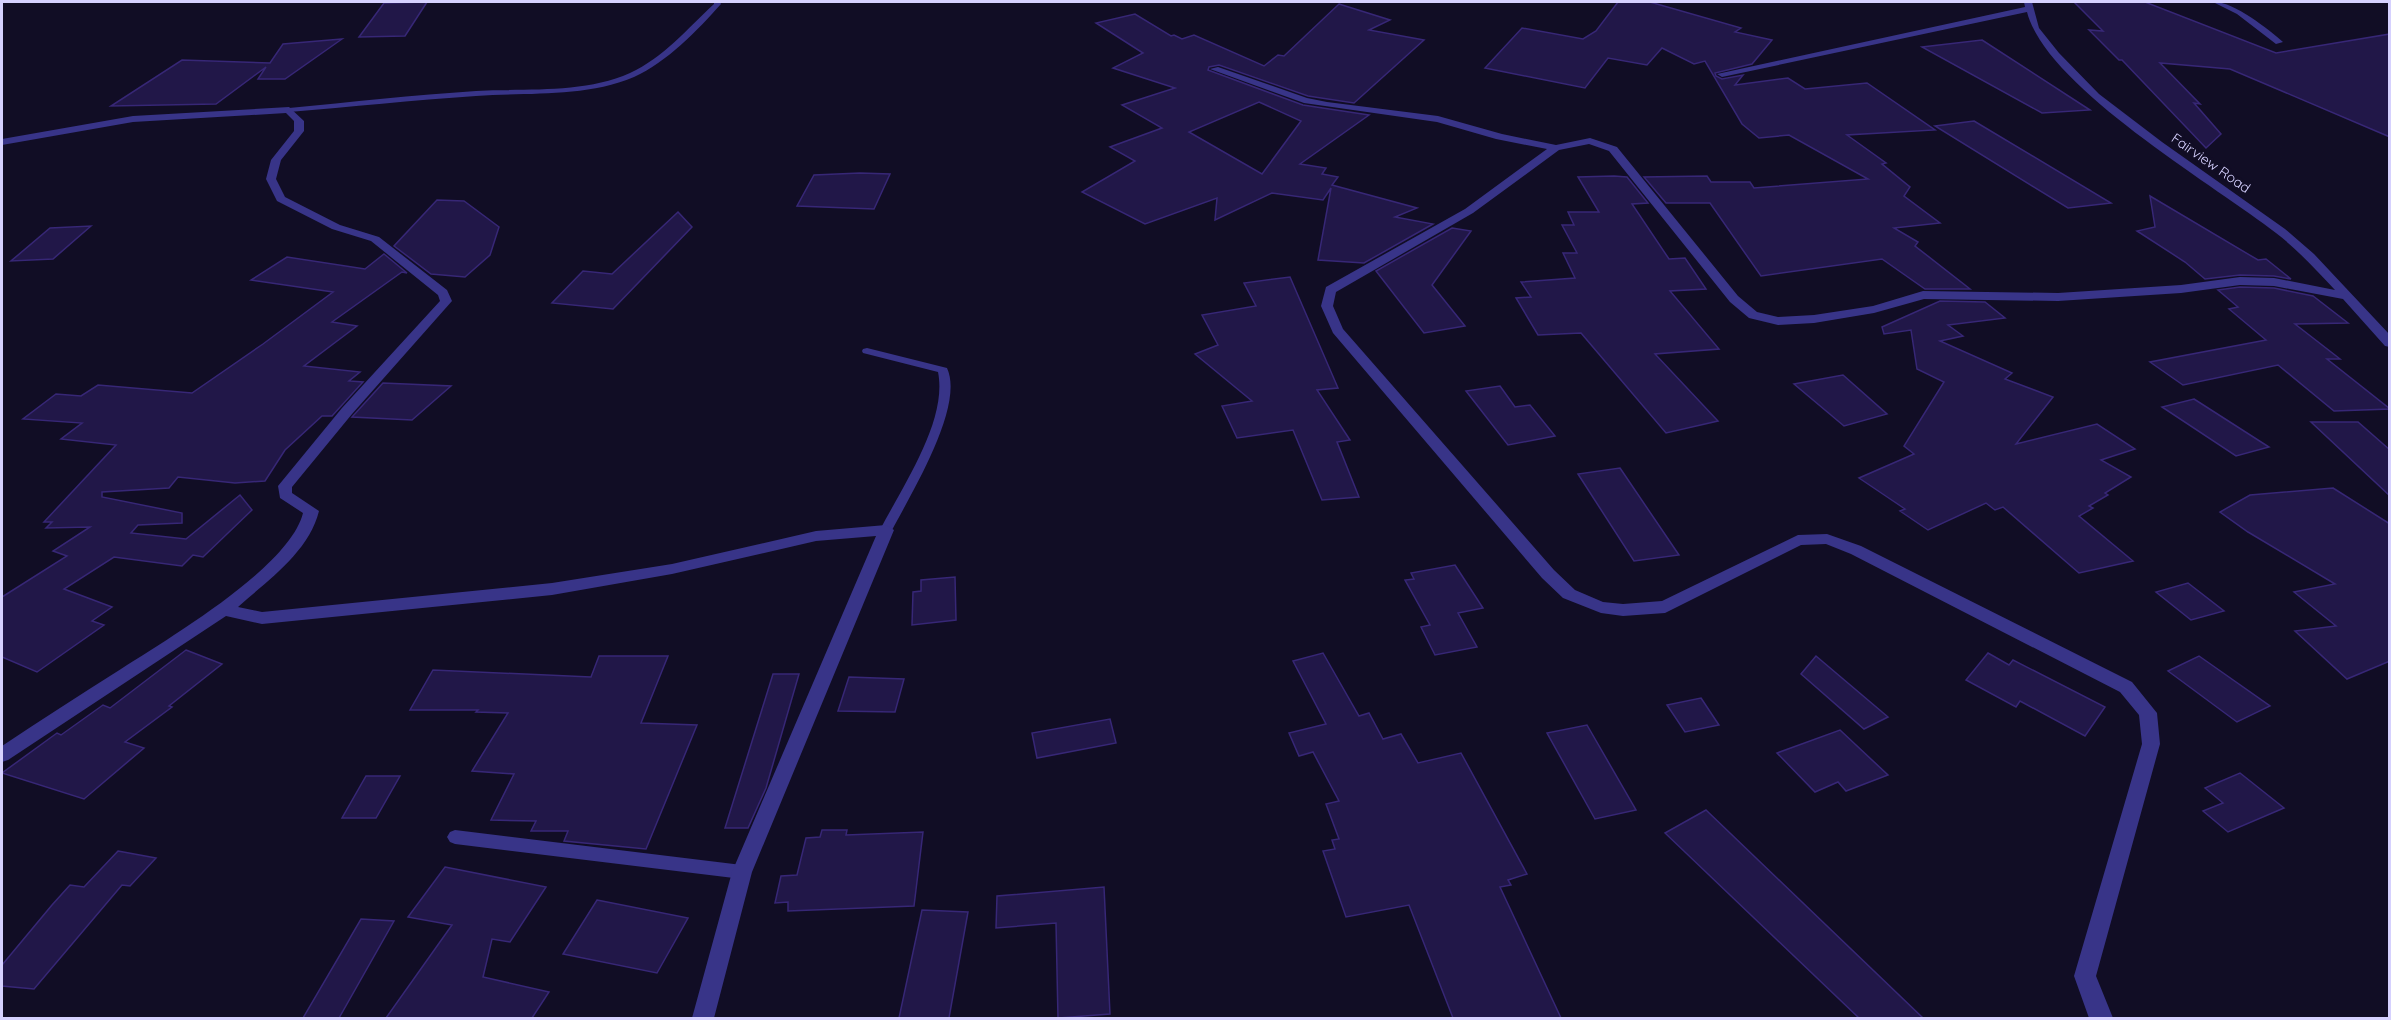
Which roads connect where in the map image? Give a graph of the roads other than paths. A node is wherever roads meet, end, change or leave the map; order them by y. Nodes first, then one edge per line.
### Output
1 (717, 2) edge
2 (2216, 2) edge
3 (2029, 5) edge
4 (2279, 42) dead end
5 (1215, 69) dead end
6 (1722, 74) dead end
7 (289, 110) junction
8 (2, 142) edge
9 (1556, 148) junction
10 (2346, 296) junction
11 (2390, 343) edge
12 (867, 351) dead end
13 (886, 530) junction
14 (224, 610) junction
15 (2, 755) edge
16 (455, 837) dead end
17 (742, 873) junction
18 (703, 1018) edge
19 (2102, 1018) edge

1 - 7 lane
2 - 4 lane
3 - 6 street
3 - 10 street, Fairview Road
5 - 9 street
7 - 8 street
7 - 14 street
9 - 10 street
9 - 19 street
10 - 11 street, Fairview Road
12 - 13 lane
13 - 14 street
13 - 17 street
14 - 15 street
16 - 17 lane
17 - 18 street

